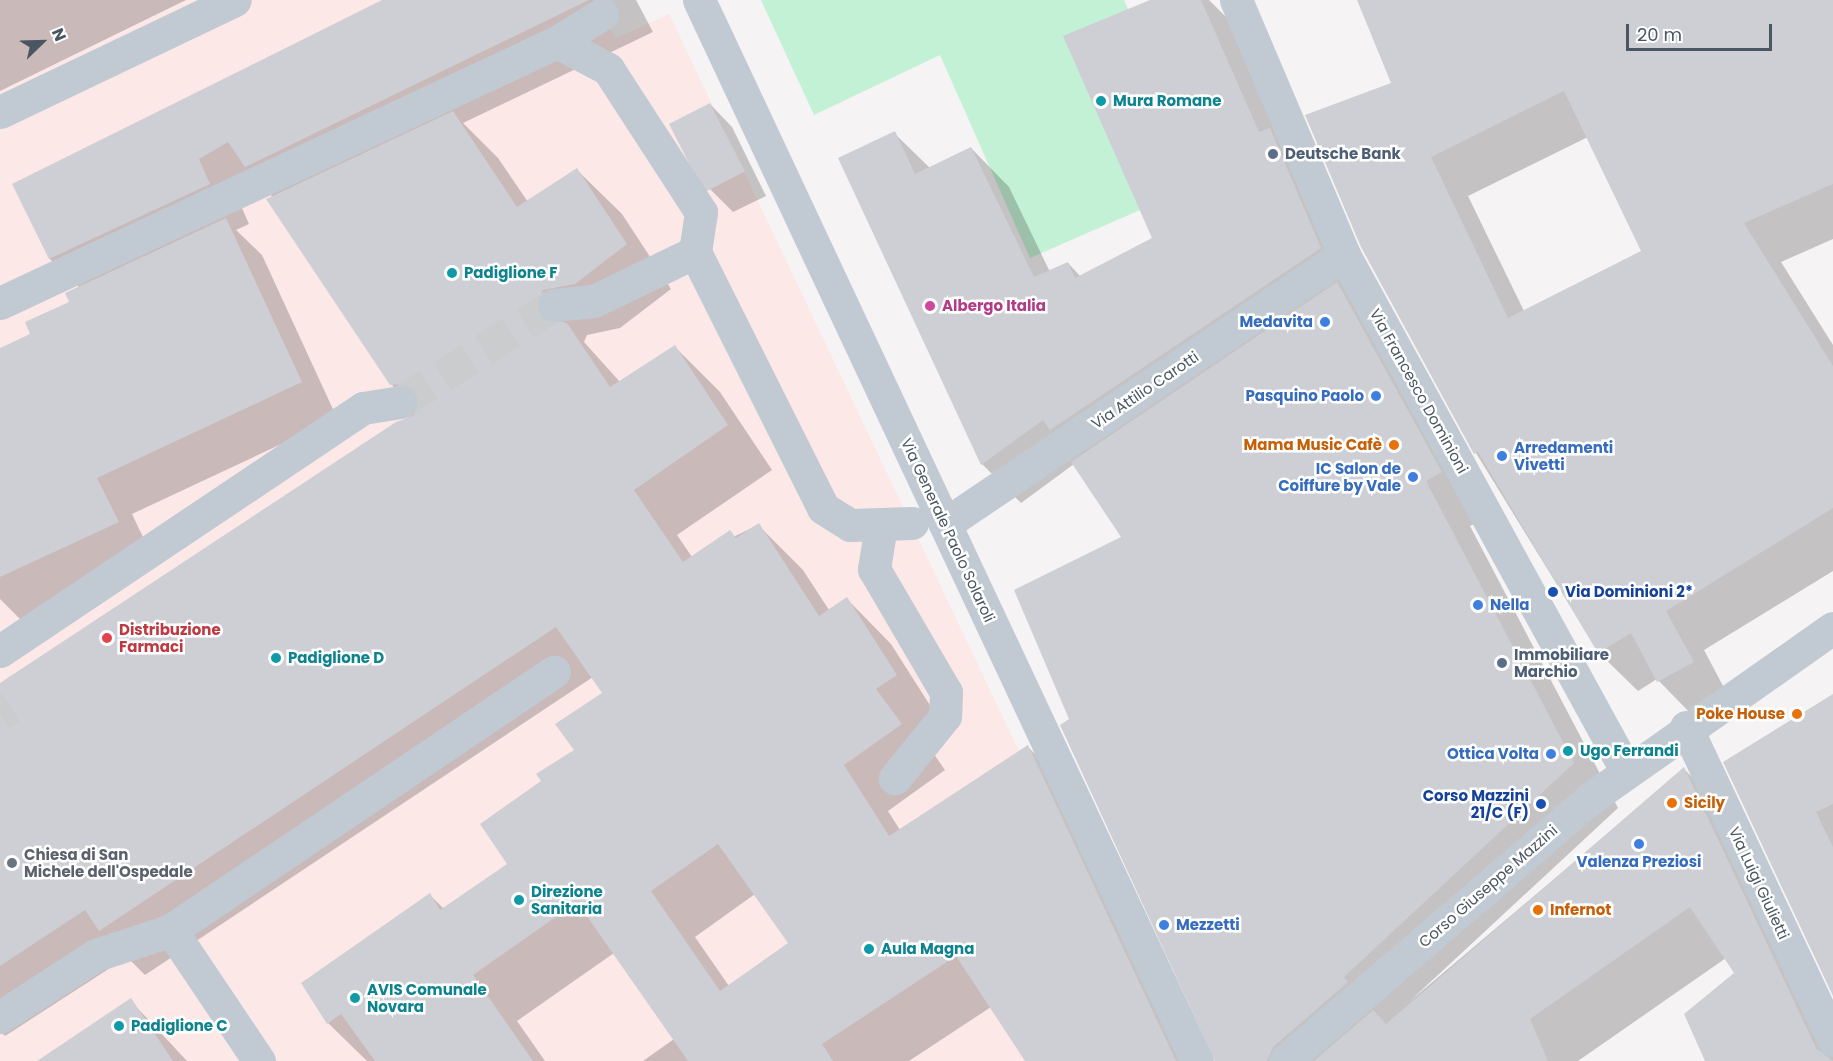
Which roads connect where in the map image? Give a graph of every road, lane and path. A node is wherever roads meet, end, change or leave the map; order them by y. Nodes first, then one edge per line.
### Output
1 (235, 0) edge
2 (699, 0) edge
3 (1236, 0) edge
4 (602, 14) dead end
5 (557, 42) junction
6 (0, 112) edge
7 (695, 252) junction
8 (1344, 255) junction
9 (0, 303) edge
10 (554, 305) tunnel mouth
11 (401, 402) tunnel mouth
12 (945, 524) junction
13 (1833, 628) edge
14 (0, 651) edge
15 (554, 672) dead end
16 (1691, 723) junction
17 (1626, 770) junction
18 (895, 778) dead end
19 (171, 930) junction
20 (0, 1017) edge
21 (1833, 1040) edge
22 (259, 1061) edge
23 (1197, 1061) edge
24 (1285, 1061) edge

1 - 6 street
2 - 12 street, Via Generale Paolo Solaroli
3 - 8 street, Via Francesco Dominioni
4 - 5 street
5 - 7 street
5 - 9 street
7 - 10 street
7 - 18 street
8 - 12 street, Via Attilio Carotti
8 - 17 street, Via Francesco Dominioni
11 - 14 street
12 - 23 street, Via Generale Paolo Solaroli
13 - 16 street, Corso Giuseppe Mazzini
15 - 19 street
16 - 17 street, Corso Giuseppe Mazzini
16 - 21 street, Via Luigi Giulietti
17 - 24 street, Corso Giuseppe Mazzini
19 - 20 street
19 - 22 street

